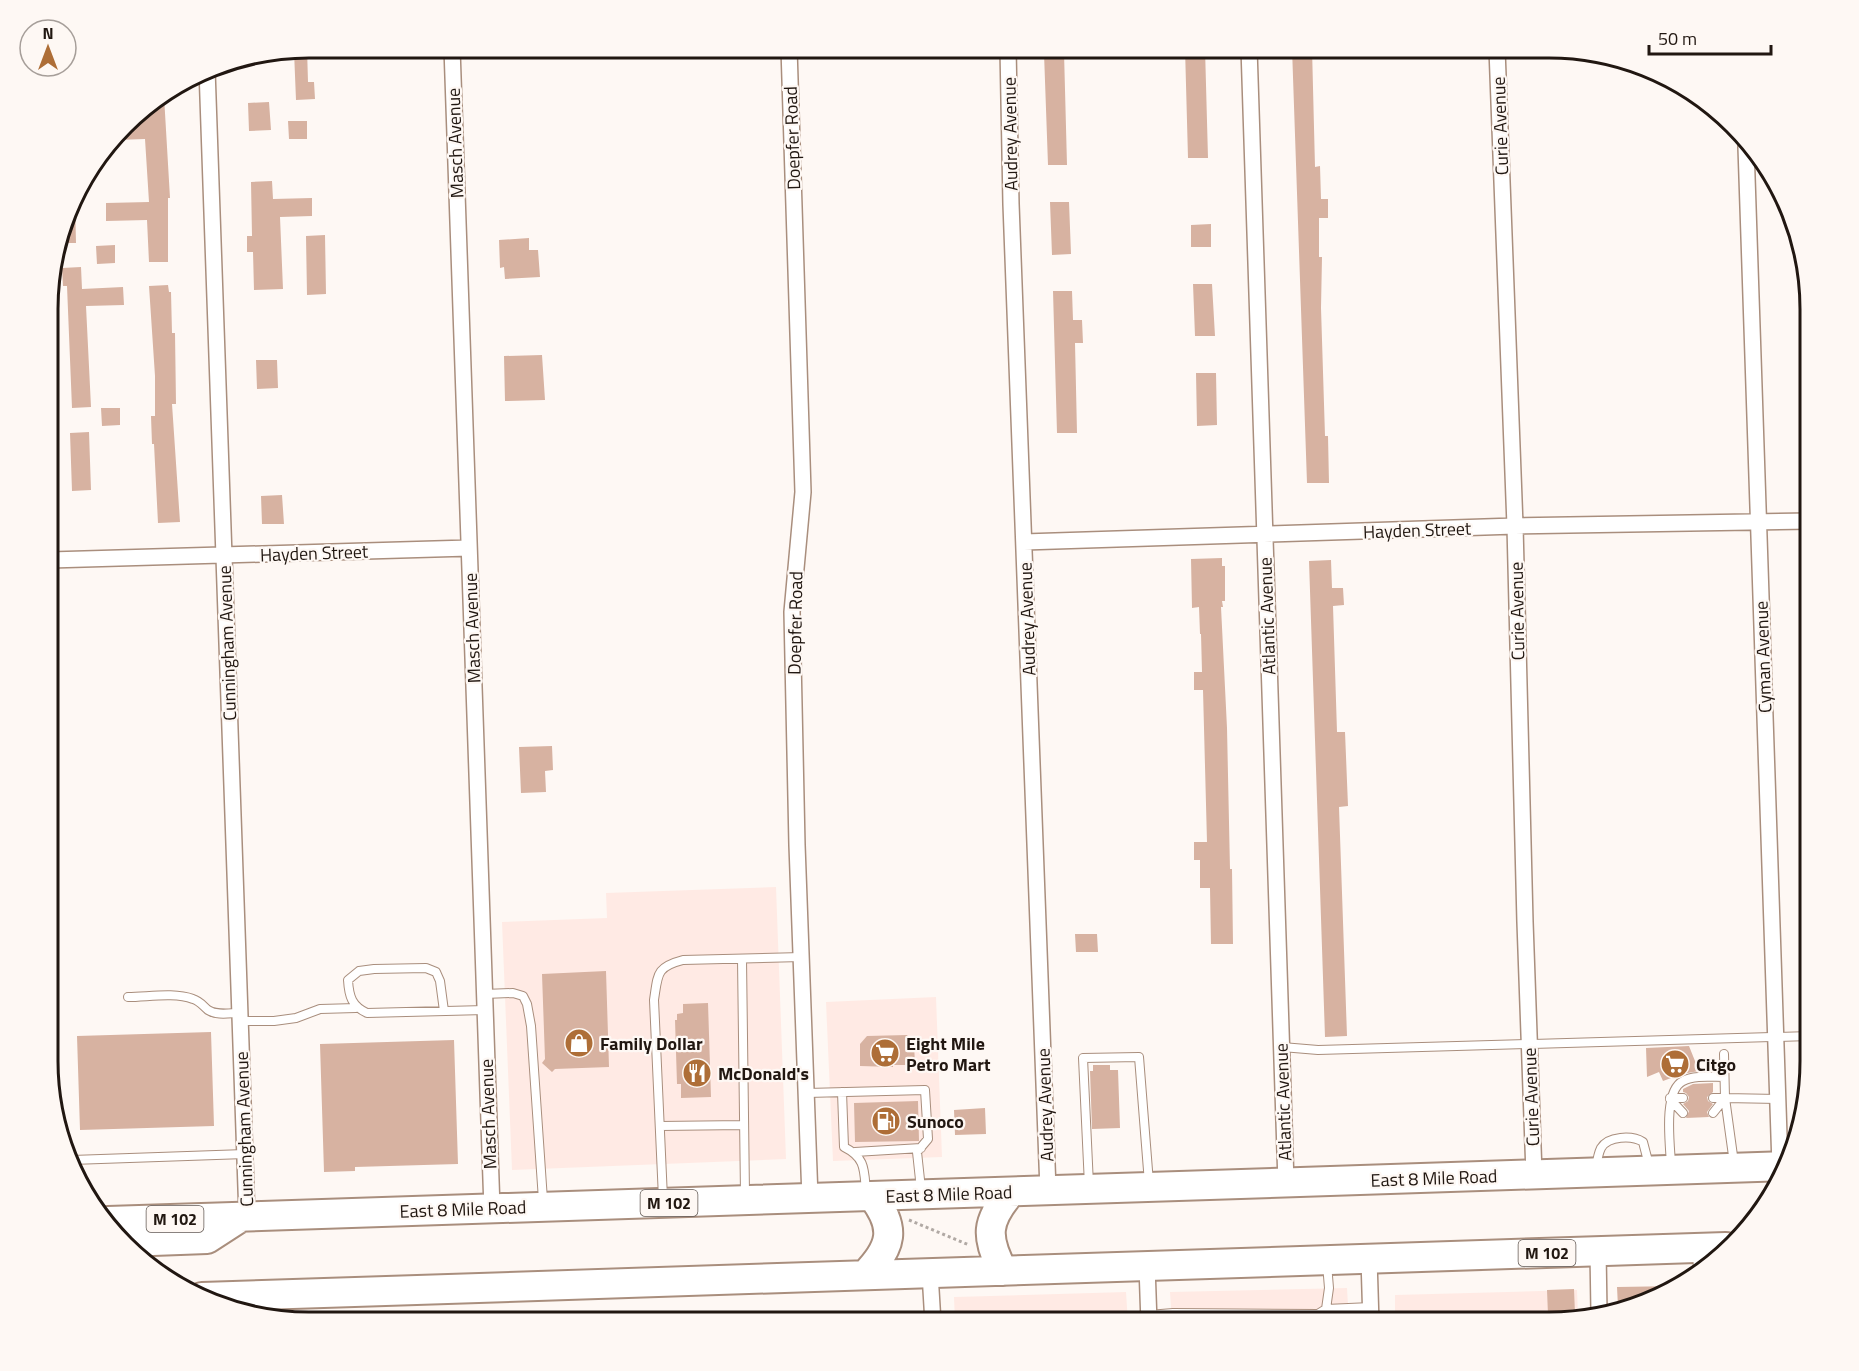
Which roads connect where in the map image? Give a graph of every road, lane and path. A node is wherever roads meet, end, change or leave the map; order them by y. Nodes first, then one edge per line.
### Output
1 (452, 58) edge
2 (789, 58) edge
3 (1008, 58) edge
4 (1249, 58) edge
5 (1497, 58) edge
6 (207, 80) edge
7 (1746, 154) edge
8 (1800, 521) edge
9 (1758, 522) junction
10 (1515, 526) junction
11 (1264, 535) junction
12 (1024, 543) junction
13 (469, 548) junction
14 (224, 555) junction
15 (58, 560) edge
16 (802, 957) junction
17 (742, 959) junction
18 (484, 994) junction
19 (128, 997) dead end
20 (356, 1008) junction
21 (485, 1010) junction
22 (444, 1011) junction
23 (240, 1017) junction
24 (1800, 1036) edge
25 (1775, 1037) junction
26 (1529, 1044) junction
27 (1282, 1047) junction
28 (1724, 1054) dead end
29 (1724, 1077) junction
30 (842, 1092) junction
31 (807, 1093) junction
32 (1670, 1098) junction
33 (1683, 1098) dead end
34 (1713, 1098) dead end
35 (1725, 1098) junction
36 (1778, 1099) junction
37 (1683, 1113) dead end
38 (1713, 1113) dead end
39 (744, 1125) junction
40 (660, 1126) junction
41 (921, 1148) junction
42 (855, 1152) junction
43 (1783, 1153) edge
44 (245, 1154) junction
45 (79, 1160) edge
46 (1778, 1166) edge
47 (1734, 1167) junction
48 (1660, 1170) junction
49 (1534, 1174) junction
50 (1286, 1183) junction
51 (1149, 1188) junction
52 (1090, 1189) junction
53 (1048, 1191) junction
54 (1011, 1192) junction
55 (869, 1197) junction
56 (810, 1198) junction
57 (745, 1200) junction
58 (663, 1203) junction
59 (913, 1204) junction
60 (543, 1207) junction
61 (492, 1209) junction
62 (244, 1217) junction
63 (116, 1221) edge
64 (135, 1242) edge
65 (972, 1250) dead end
66 (1598, 1251) junction
67 (1713, 1252) edge
68 (1369, 1259) junction
69 (1697, 1259) edge
70 (1327, 1260) junction
71 (1147, 1266) junction
72 (1003, 1271) junction
73 (930, 1273) junction
74 (865, 1275) junction
75 (222, 1296) edge
76 (1599, 1308) edge
77 (1326, 1309) junction
78 (932, 1312) edge
79 (1149, 1312) edge
80 (1321, 1312) edge
81 (1348, 1312) edge
82 (1371, 1312) edge

1 - 13 street, Masch Avenue
2 - 16 street, Doepfer Road
3 - 12 street, Audrey Avenue
4 - 11 street, Atlantic Avenue
5 - 10 street, Curie Avenue
6 - 14 street, Cunningham Avenue
7 - 9 street, Cyman Avenue
8 - 9 street, Hayden Street
9 - 10 street, Hayden Street
9 - 25 street, Cyman Avenue
10 - 11 street, Hayden Street
10 - 26 street, Curie Avenue
11 - 12 street, Hayden Street
11 - 27 street, Atlantic Avenue
12 - 53 street, Audrey Avenue
13 - 14 street, Hayden Street
13 - 18 street, Masch Avenue
14 - 15 street, Hayden Street
14 - 23 street, Cunningham Avenue
16 - 17 lane
16 - 31 street, Doepfer Road
17 - 39 lane
17 - 40 lane
18 - 21 street, Masch Avenue
18 - 60 lane
19 - 23 lane
20 - 22 lane
20 - 22 lane
20 - 23 lane
21 - 22 lane
21 - 61 street, Masch Avenue
23 - 44 street, Cunningham Avenue
24 - 25 lane
25 - 26 lane
25 - 36 street, Cyman Avenue
26 - 27 lane
26 - 49 street, Curie Avenue
27 - 50 street, Atlantic Avenue
28 - 29 lane
29 - 32 lane
29 - 35 lane
30 - 31 lane
30 - 41 lane
30 - 42 lane
31 - 56 street, Doepfer Road
32 - 33 lane
32 - 37 lane
32 - 48 lane
34 - 35 lane
35 - 36 lane
35 - 38 lane
35 - 47 lane
36 - 43 street, Cyman Avenue
39 - 40 lane
39 - 57 lane
40 - 58 lane
41 - 42 lane
41 - 59 lane
42 - 55 lane
44 - 45 lane
44 - 62 street, Cunningham Avenue
46 - 47 highway, East 8 Mile Road / M 102
47 - 48 highway, East 8 Mile Road / M 102
48 - 49 highway, East 8 Mile Road / M 102
49 - 50 highway, East 8 Mile Road / M 102
50 - 51 highway, East 8 Mile Road / M 102
51 - 52 highway, East 8 Mile Road / M 102
51 - 52 lane
52 - 53 highway, East 8 Mile Road / M 102
53 - 54 highway, East 8 Mile Road / M 102
54 - 59 highway, East 8 Mile Road / M 102
54 - 72 highway
55 - 56 highway, East 8 Mile Road / M 102
55 - 59 highway, East 8 Mile Road / M 102
55 - 74 highway
56 - 57 highway, East 8 Mile Road / M 102
57 - 58 highway, East 8 Mile Road / M 102
58 - 60 highway, East 8 Mile Road / M 102
59 - 65 path
60 - 61 highway, East 8 Mile Road / M 102
61 - 62 highway, East 8 Mile Road / M 102
62 - 63 highway, East 8 Mile Road / M 102
62 - 64 highway
66 - 68 highway, M 102
66 - 69 highway, M 102
66 - 76 street
67 - 69 highway, M 102
68 - 70 highway, M 102
68 - 82 street
70 - 71 highway, M 102
70 - 77 lane
71 - 72 highway, M 102
71 - 79 street
72 - 73 highway, M 102
73 - 74 highway, M 102
73 - 78 street
74 - 75 highway, M 102
77 - 80 lane
77 - 81 lane

